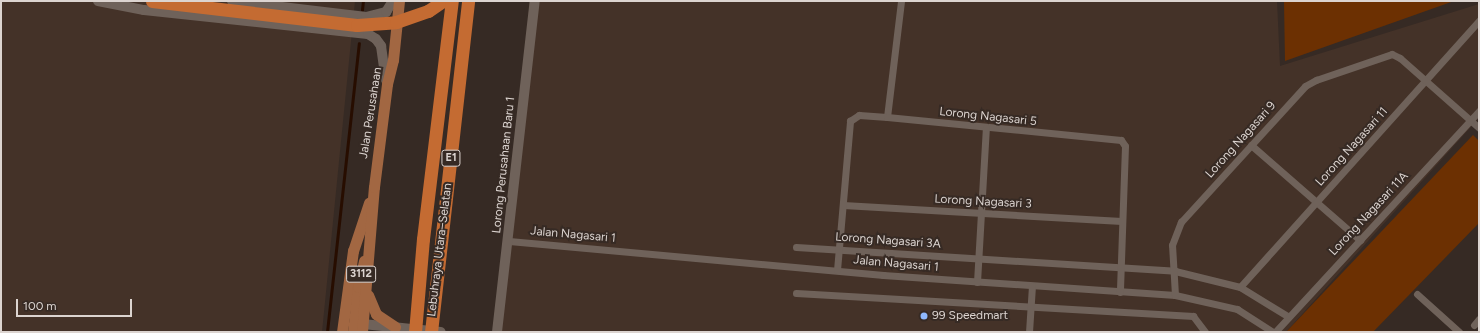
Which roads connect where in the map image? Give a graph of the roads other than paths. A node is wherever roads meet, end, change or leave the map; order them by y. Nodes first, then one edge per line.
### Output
1 (98, 1) edge
2 (152, 1) edge
3 (232, 1) edge
4 (394, 1) edge
5 (399, 1) edge
6 (443, 1) edge
7 (452, 1) edge
8 (468, 1) edge
9 (535, 1) edge
10 (901, 1) edge
11 (1479, 21) edge
12 (1426, 81) junction
13 (386, 84) junction
14 (1479, 111) edge
15 (887, 117) junction
16 (1471, 120) junction
17 (986, 128) junction
18 (1479, 128) edge
19 (1251, 145) junction
20 (374, 187) junction
21 (1317, 202) junction
22 (843, 205) junction
23 (981, 213) junction
24 (1122, 221) junction
25 (372, 229) junction
26 (1360, 240) junction
27 (509, 241) junction
28 (796, 247) dead end
29 (839, 249) junction
30 (978, 258) junction
31 (1120, 267) junction
32 (837, 270) junction
33 (1175, 271) junction
34 (977, 282) junction
35 (1032, 286) junction
36 (1240, 287) junction
37 (367, 290) junction
38 (1120, 292) junction
39 (796, 293) dead end
40 (1417, 294) dead end
41 (1175, 295) junction
42 (1031, 307) junction
43 (344, 313) junction
44 (1289, 317) junction
45 (360, 325) edge
46 (400, 330) edge
47 (342, 332) edge
48 (353, 332) edge
49 (430, 332) edge
50 (441, 332) edge
51 (497, 332) edge
52 (1029, 332) edge
53 (1205, 332) edge
54 (1274, 332) edge
55 (1459, 332) edge

1 - 13 street
2 - 6 highway
3 - 4 street
5 - 13 main road, Jalan Perusahaan / 3112
7 - 46 highway, Lebuhraya Utara–Selatan / E1
8 - 49 highway, Lebuhraya Utara–Selatan / E1
9 - 27 street, Lorong Perusahaan Baru 1
10 - 15 street
11 - 12 street, Lorong Nagasari 11
12 - 16 street
12 - 19 street, Lorong Nagasari 9
12 - 21 street, Lorong Nagasari 11
13 - 20 main road, Jalan Perusahaan / 3112
14 - 16 street, Lorong Nagasari 11A
15 - 17 street, Lorong Nagasari 5
15 - 22 street, Lorong Nagasari 5
16 - 18 street
16 - 26 street, Lorong Nagasari 11A
17 - 23 street
17 - 24 street, Lorong Nagasari 5
19 - 21 street
19 - 33 street, Lorong Nagasari 9
20 - 25 main road, Jalan Perusahaan / 3112
20 - 43 main road
21 - 26 street
21 - 36 street, Lorong Nagasari 11
22 - 23 street, Lorong Nagasari 3
22 - 29 street
23 - 24 street, Lorong Nagasari 3
23 - 30 street
24 - 31 street
25 - 37 main road, Jalan Perusahaan / 3112
25 - 45 main road, Jalan Perusahaan / 3112
26 - 44 street, Lorong Nagasari 11A
27 - 32 street, Jalan Nagasari 1
27 - 51 street, Lorong Perusahaan Baru 1
28 - 29 street, Lorong Nagasari 3A
29 - 30 street, Lorong Nagasari 3A
29 - 32 street
30 - 31 street
30 - 34 street
31 - 33 street
31 - 38 street
32 - 34 street, Jalan Nagasari 1
33 - 36 street
33 - 41 street, Lorong Nagasari 9
34 - 35 street, Jalan Nagasari 1
35 - 38 street, Jalan Nagasari 1
35 - 42 street
36 - 44 street
37 - 45 main road, Jalan Perusahaan / 3112
37 - 46 main road
38 - 41 street, Jalan Nagasari 1
39 - 42 street
40 - 55 street
41 - 54 street, Jalan Nagasari 1
42 - 52 street
42 - 53 street
43 - 45 street
43 - 47 main road
44 - 54 street, Lorong Nagasari 11A
45 - 46 street
45 - 48 main road, Jalan Perusahaan / 3112
46 - 50 street

